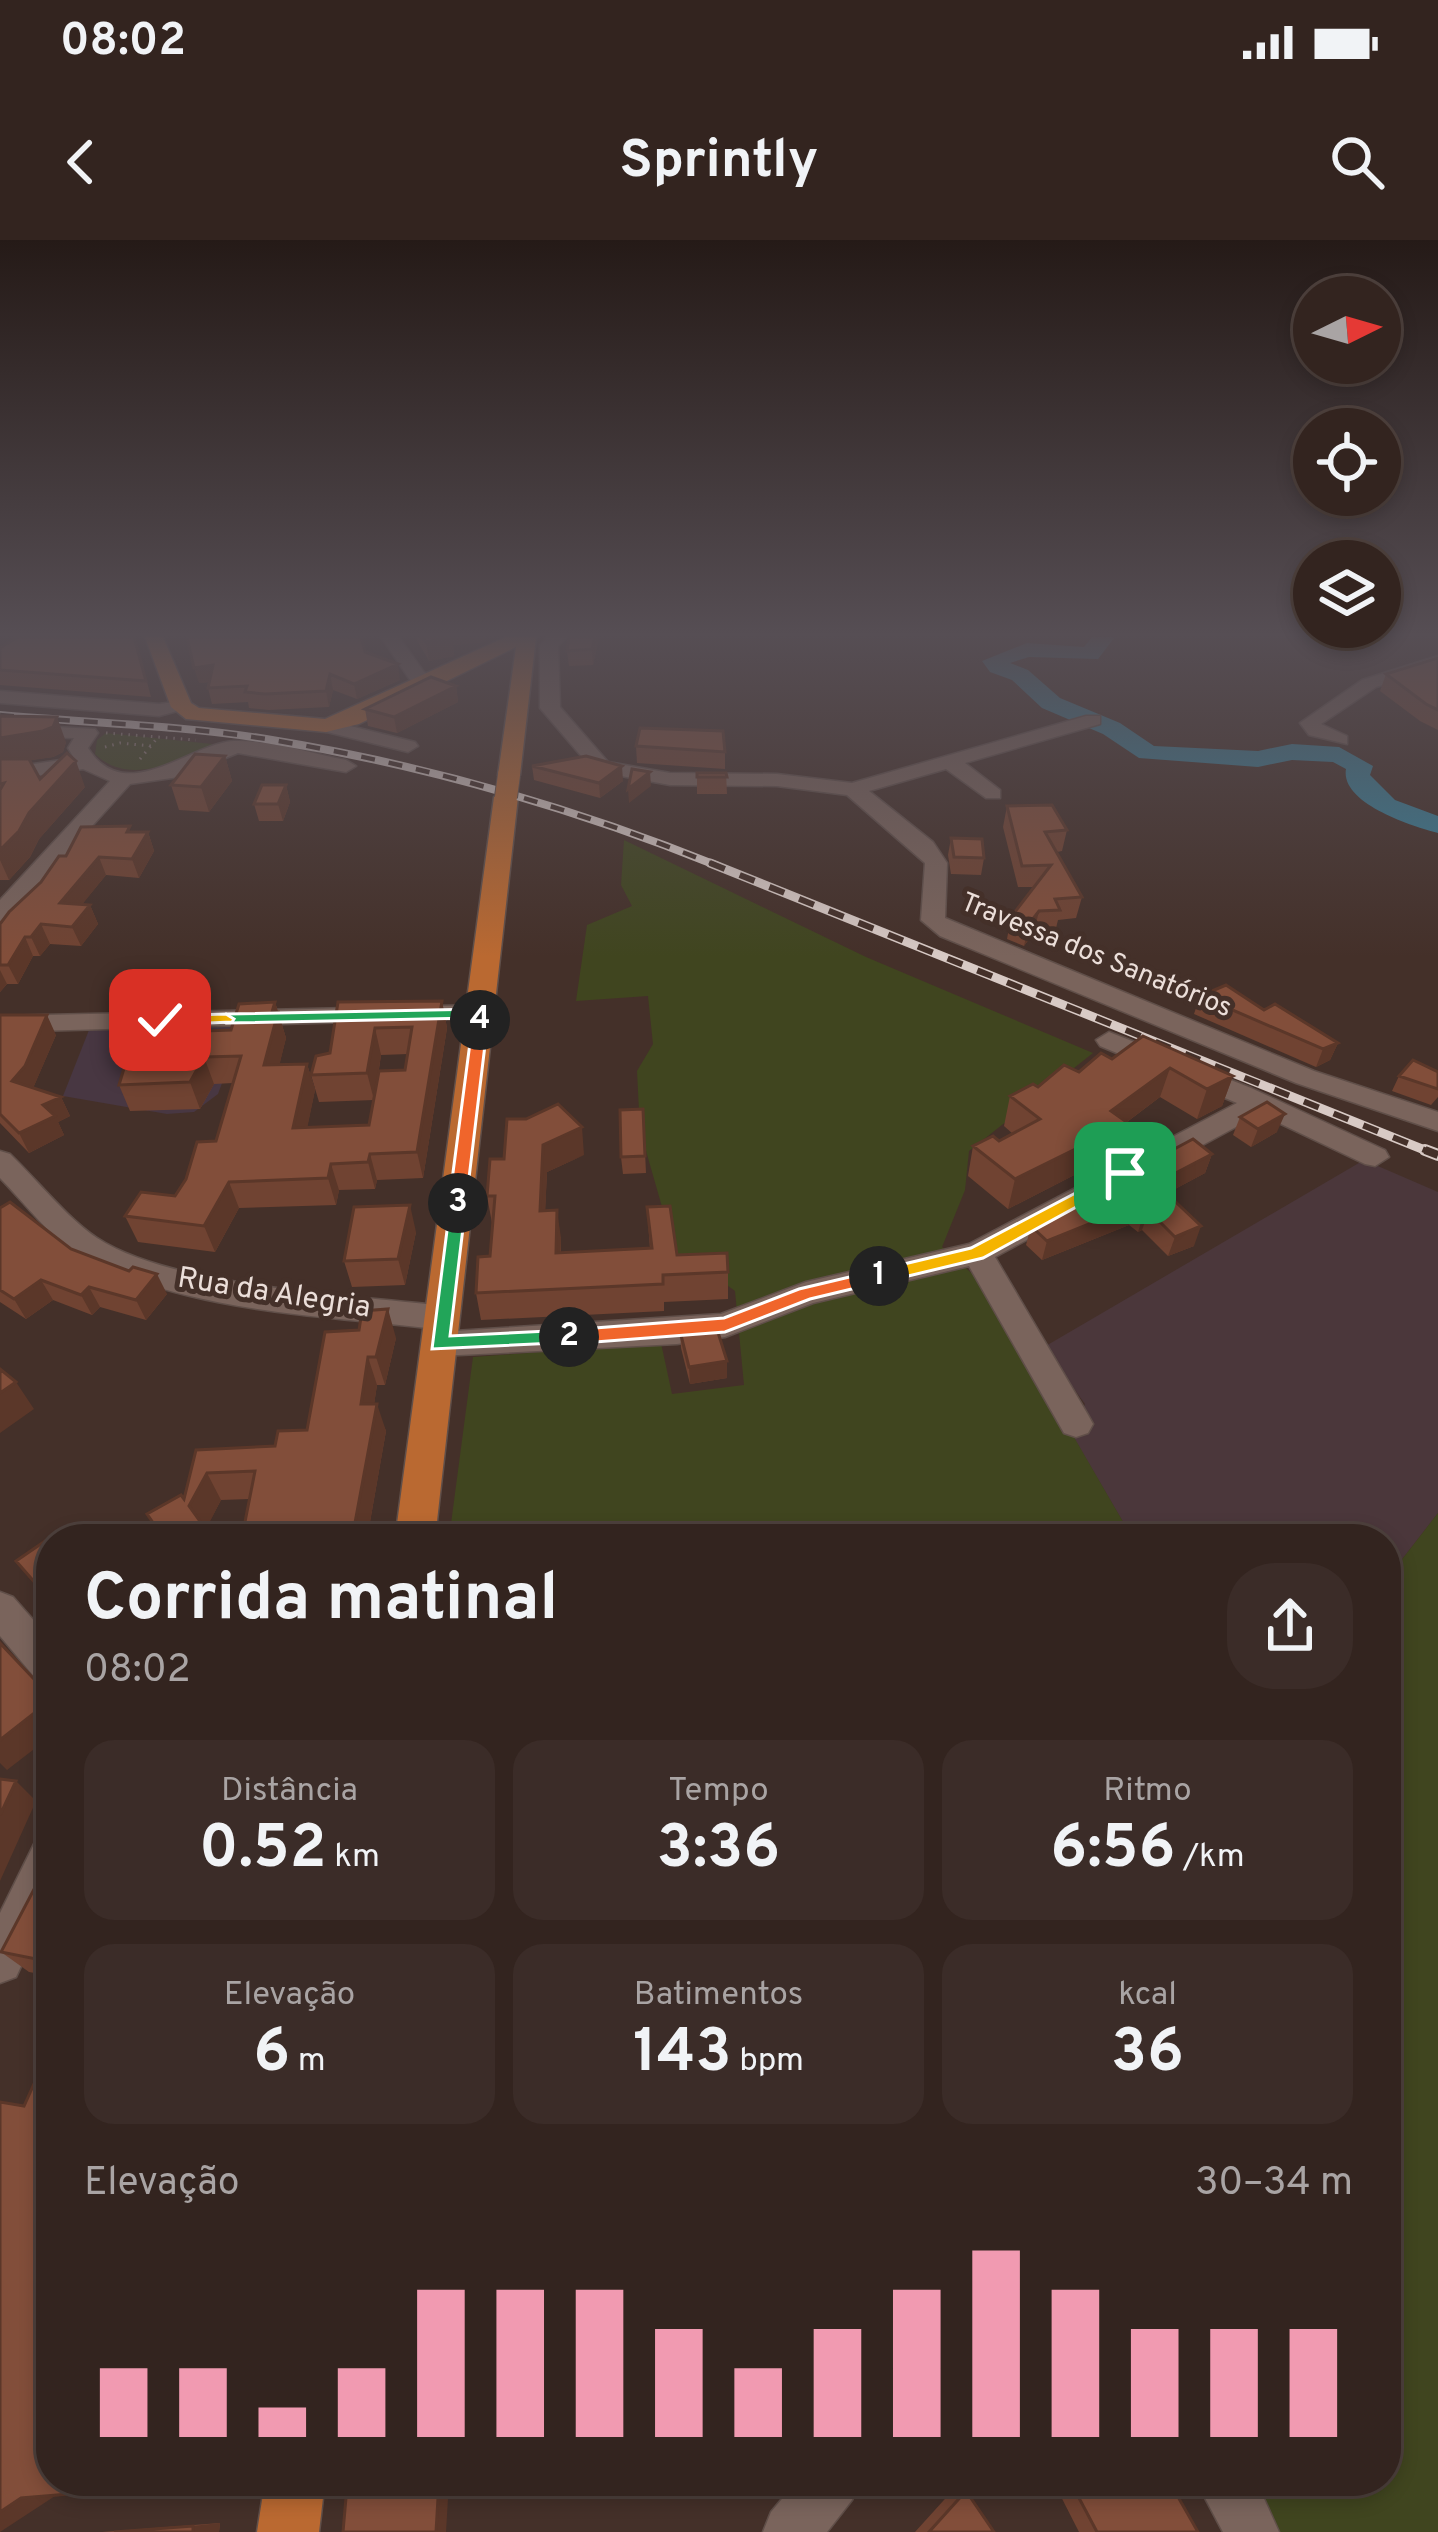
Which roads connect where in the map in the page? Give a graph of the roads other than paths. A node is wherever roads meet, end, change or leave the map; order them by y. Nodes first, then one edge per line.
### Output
1 (81, 744) edge
2 (400, 744) edge
3 (513, 744) edge
4 (581, 744) edge
5 (1007, 744) edge
6 (408, 746) dead end
7 (87, 755) junction
8 (949, 760) junction
9 (346, 766) dead end
10 (0, 775) edge
11 (125, 777) junction
12 (853, 789) junction
13 (994, 794) dead end
14 (0, 914) edge
15 (481, 1013) junction
16 (0, 1024) edge
17 (1109, 1040) dead end
18 (1257, 1104) junction
19 (1438, 1122) edge
20 (1375, 1157) dead end
21 (0, 1161) edge
22 (976, 1253) junction
23 (441, 1331) junction
24 (1076, 1424) dead end
25 (417, 1524) edge
26 (0, 1609) edge
27 (36, 1651) edge
28 (36, 1886) edge
29 (0, 1960) edge
30 (293, 2496) edge
31 (821, 2496) edge
32 (1234, 2496) edge
33 (288, 2532) edge
34 (791, 2532) edge
35 (1251, 2532) edge

1 - 7 street
2 - 6 street
3 - 15 main road
4 - 12 street
5 - 8 street
7 - 10 street
7 - 11 street
8 - 12 street
8 - 13 street
9 - 11 street
11 - 14 street
12 - 19 street, Travessa dos Sanatórios
15 - 16 street
15 - 23 main road
17 - 18 street
18 - 20 street
18 - 22 street, Rua da Alegria
21 - 23 street, Rua da Alegria
22 - 23 street, Rua da Alegria
22 - 24 street
23 - 25 main road
26 - 27 street
28 - 29 street
30 - 33 main road
31 - 34 street
32 - 35 street

